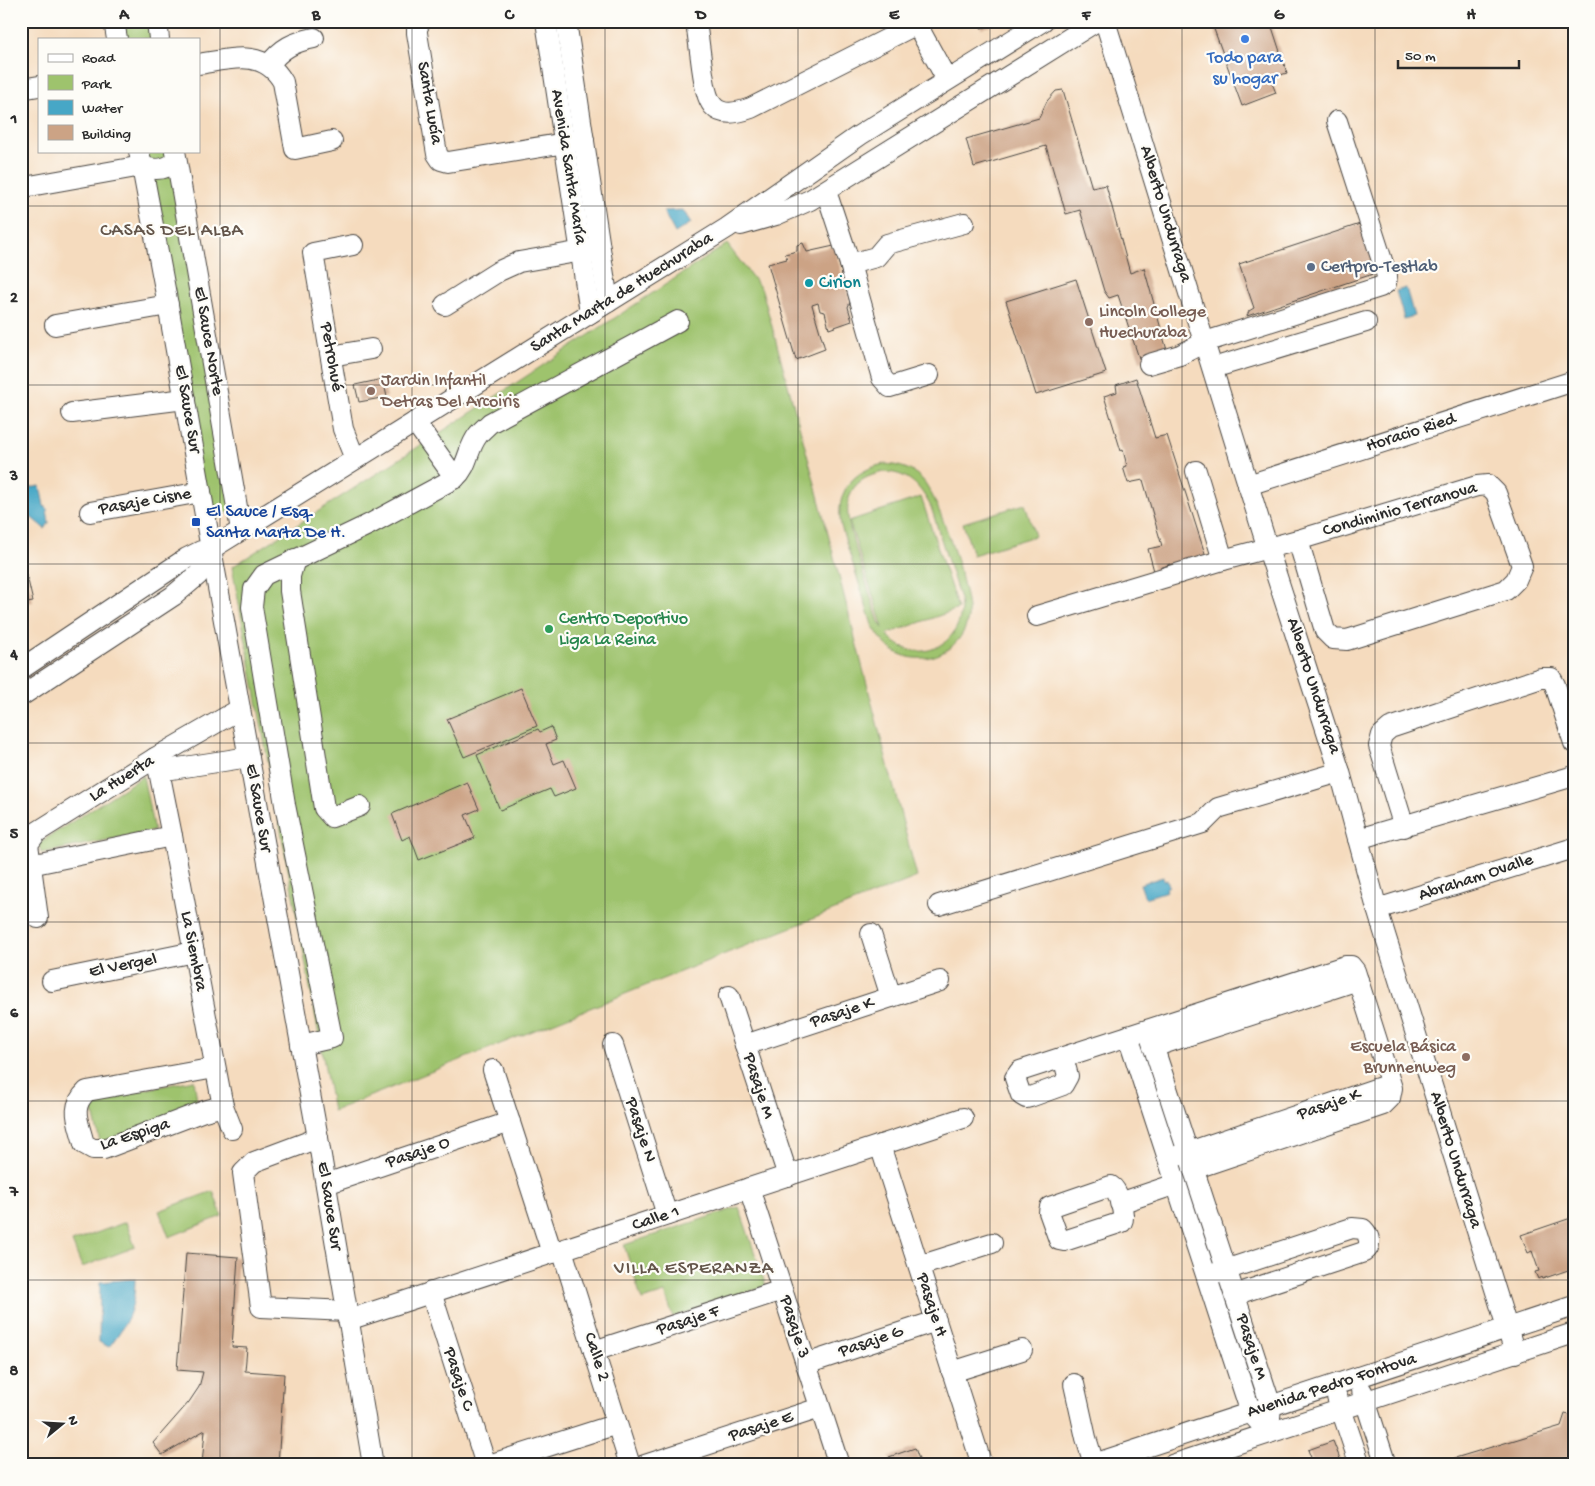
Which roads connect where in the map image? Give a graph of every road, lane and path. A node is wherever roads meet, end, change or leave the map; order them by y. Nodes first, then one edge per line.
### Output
1 (114, 21) edge
2 (157, 21) edge
3 (421, 21) edge
4 (546, 21) edge
5 (566, 21) edge
6 (696, 21) edge
7 (1043, 21) edge
8 (1097, 21) edge
9 (1105, 21) edge
10 (917, 22) edge
11 (117, 38) edge
12 (159, 38) edge
13 (314, 38) dead end
14 (998, 49) junction
15 (200, 64) edge
16 (268, 65) junction
17 (1013, 74) junction
18 (947, 80) junction
19 (38, 86) edge
20 (21, 90) edge
21 (1337, 121) dead end
22 (584, 140) junction
23 (332, 142) dead end
24 (564, 143) junction
25 (176, 156) edge
26 (141, 159) edge
27 (30, 186) dead end
28 (826, 191) junction
29 (964, 223) dead end
30 (726, 228) junction
31 (353, 245) dead end
32 (591, 249) junction
33 (850, 264) junction
34 (608, 302) junction
35 (446, 304) dead end
36 (168, 305) junction
37 (590, 313) junction
38 (678, 321) dead end
39 (1366, 322) dead end
40 (55, 325) dead end
41 (1205, 342) junction
42 (371, 349) dead end
43 (331, 356) junction
44 (1149, 364) dead end
45 (1213, 368) junction
46 (929, 375) dead end
47 (1574, 381) edge
48 (185, 399) junction
49 (72, 413) dead end
50 (415, 422) junction
51 (354, 459) junction
52 (1196, 471) dead end
53 (455, 478) junction
54 (1248, 485) junction
55 (201, 492) junction
56 (90, 512) dead end
57 (241, 530) junction
58 (1298, 540) junction
59 (211, 549) junction
60 (1268, 549) junction
61 (295, 559) junction
62 (1223, 560) junction
63 (1037, 616) dead end
64 (21, 669) edge
65 (21, 696) edge
66 (240, 709) junction
67 (1574, 743) edge
68 (249, 758) junction
69 (157, 764) junction
70 (1340, 772) junction
71 (1574, 776) edge
72 (360, 806) dead end
73 (1404, 827) junction
74 (172, 836) junction
75 (1358, 839) junction
76 (1574, 848) edge
77 (30, 865) junction
78 (939, 906) dead end
79 (1377, 910) junction
80 (38, 918) dead end
81 (871, 934) dead end
82 (194, 952) junction
83 (52, 980) dead end
84 (940, 981) dead end
85 (729, 996) dead end
86 (891, 997) junction
87 (1128, 1036) junction
88 (1150, 1038) junction
89 (301, 1045) junction
90 (613, 1045) dead end
91 (745, 1045) junction
92 (1063, 1057) dead end
93 (215, 1068) junction
94 (493, 1070) dead end
95 (223, 1106) junction
96 (963, 1118) dead end
97 (510, 1122) junction
98 (232, 1129) dead end
99 (318, 1138) junction
100 (880, 1145) junction
101 (1168, 1160) junction
102 (1190, 1161) junction
103 (788, 1176) junction
104 (326, 1184) junction
105 (1176, 1184) junction
106 (749, 1188) junction
107 (1120, 1203) dead end
108 (667, 1215) junction
109 (992, 1242) dead end
110 (557, 1251) junction
111 (918, 1266) junction
112 (1226, 1270) junction
113 (1207, 1276) junction
114 (782, 1290) junction
115 (431, 1292) junction
116 (1234, 1295) junction
117 (1574, 1306) edge
118 (348, 1316) junction
119 (936, 1321) junction
120 (1507, 1328) junction
121 (1574, 1333) edge
122 (1022, 1350) dead end
123 (594, 1351) junction
124 (1514, 1353) junction
125 (806, 1364) junction
126 (952, 1372) junction
127 (1358, 1378) junction
128 (1074, 1384) dead end
129 (1333, 1386) junction
130 (1366, 1402) junction
131 (1271, 1406) junction
132 (820, 1408) junction
133 (1341, 1410) junction
134 (1251, 1413) junction
135 (617, 1424) junction
136 (1269, 1433) junction
137 (1092, 1464) edge
138 (373, 1465) edge
139 (488, 1465) edge
140 (630, 1465) edge
141 (645, 1465) edge
142 (839, 1465) edge
143 (982, 1465) edge
144 (1172, 1465) edge
145 (1360, 1465) edge
146 (1386, 1465) edge

1 - 11 street
2 - 12 street
3 - 24 street, Santa Lucía
4 - 24 street, Avenida Santa María
5 - 22 street, Avenida Santa María
6 - 10 street
7 - 14 street, Santa Marta de Huechuraba
8 - 17 street, Santa Marta de Huechuraba
9 - 41 street, Alberto Undurraga
10 - 18 street
13 - 16 street
14 - 17 street
14 - 18 street, Santa Marta de Huechuraba
15 - 16 street
16 - 23 street
17 - 28 street, Santa Marta de Huechuraba
18 - 30 street, Santa Marta de Huechuraba
19 - 20 street
21 - 41 street
22 - 24 street, Santa Lucía
22 - 32 street, Avenida Santa María
24 - 32 street, Avenida Santa María
25 - 26 street
25 - 57 street, El Sauce Norte
26 - 27 street
26 - 36 street, El Sauce Sur
28 - 30 street, Santa Marta de Huechuraba
28 - 33 street
29 - 33 street
30 - 34 street, Santa Marta de Huechuraba
31 - 43 street, Petrohué
32 - 34 street, Avenida Santa María
32 - 35 street
32 - 37 street, Avenida Santa María
33 - 46 street
34 - 37 street, Santa Marta de Huechuraba
36 - 40 street
36 - 48 street, El Sauce Sur
37 - 50 street, Santa Marta de Huechuraba
38 - 53 street
39 - 45 street
41 - 44 street
41 - 45 street, Alberto Undurraga
42 - 43 street
43 - 51 street, Petrohué
45 - 54 street, Alberto Undurraga
47 - 54 street, Horacio Ried
48 - 49 street
48 - 55 street, El Sauce Sur
50 - 51 street, Santa Marta de Huechuraba
50 - 53 street
51 - 57 street, Santa Marta de Huechuraba
52 - 62 street
53 - 61 street
54 - 60 street, Alberto Undurraga
55 - 56 street, Pasaje Cisne
55 - 59 street, El Sauce Sur
57 - 59 street, Santa Marta de Huechuraba
58 - 58 street, Condiminio Terranova
58 - 60 street, Condiminio Terranova
59 - 64 street, Santa Marta de Huechuraba
59 - 65 street
59 - 66 street, El Sauce Sur
60 - 62 street, Condiminio Terranova
60 - 70 street, Alberto Undurraga
61 - 72 street
61 - 89 street
62 - 63 street, Condiminio Terranova
66 - 68 street, El Sauce Sur
66 - 69 street, La Huerta
67 - 73 street
68 - 69 street
68 - 89 street, El Sauce Sur
69 - 74 street, La Siembra
69 - 77 street, La Huerta
70 - 75 street, Alberto Undurraga
70 - 78 street
71 - 73 street
73 - 75 street
74 - 77 street
74 - 82 street, La Siembra
75 - 79 street, Alberto Undurraga
76 - 79 street, Abraham Ovalle
77 - 80 street, La Huerta
79 - 120 street, Alberto Undurraga
81 - 86 street
82 - 83 street, El Vergel
82 - 93 street, La Siembra
84 - 86 street, Pasaje K
85 - 91 street, Pasaje M
86 - 91 street, Pasaje K
87 - 88 street
87 - 92 street
87 - 101 street, Pasaje M
88 - 102 street, Pasaje M
88 - 102 street, Pasaje K
89 - 99 street, El Sauce Sur
90 - 108 street, Pasaje N
91 - 103 street, Pasaje M
93 - 95 street, La Siembra
93 - 95 street, La Espiga
94 - 97 street
95 - 98 street, La Siembra
96 - 100 street, Calle 1
97 - 104 street, Pasaje O
97 - 110 street
99 - 104 street, El Sauce Sur
99 - 118 street
100 - 103 street, Calle 1
100 - 111 street, Pasaje H
101 - 102 street, Pasaje K
101 - 105 street, Pasaje M
102 - 112 street, Pasaje M
103 - 106 street, Calle 1
104 - 118 street, El Sauce Sur
105 - 107 street
105 - 113 street, Pasaje M
106 - 108 street, Calle 1
106 - 114 street, Pasaje 3
108 - 110 street, Calle 1
109 - 111 street
110 - 115 street, Calle 1
110 - 123 street, Calle 2
111 - 119 street, Pasaje H
112 - 113 street
112 - 116 street, Pasaje M
112 - 116 street
113 - 134 street, Pasaje M
114 - 123 street, Pasaje F
114 - 125 street, Pasaje 3
115 - 118 street, Calle 1
115 - 139 street, Pasaje C
116 - 131 street, Pasaje M
117 - 120 street, Avenida Pedro Fontova
118 - 138 street, El Sauce Sur
119 - 125 street, Pasaje G
119 - 126 street, Pasaje H
120 - 124 street, Alberto Undurraga
120 - 127 street, Avenida Pedro Fontova
121 - 124 street, Avenida Pedro Fontova
122 - 126 street
123 - 135 street, Calle 2
124 - 130 street, Avenida Pedro Fontova
125 - 132 street, Pasaje 3
126 - 143 street, Pasaje H
127 - 129 street, Avenida Pedro Fontova
127 - 130 street
128 - 137 street
129 - 131 street, Avenida Pedro Fontova
129 - 133 street
130 - 133 street, Avenida Pedro Fontova
130 - 146 street
131 - 134 street, Avenida Pedro Fontova
131 - 136 street, Pasaje M
132 - 141 street, Pasaje E
132 - 142 street, Pasaje 3
133 - 136 street, Avenida Pedro Fontova
133 - 145 street
134 - 136 street, Pasaje M
134 - 137 street, Avenida Pedro Fontova
135 - 139 street
135 - 140 street, Calle 2
136 - 144 street, Avenida Pedro Fontova

